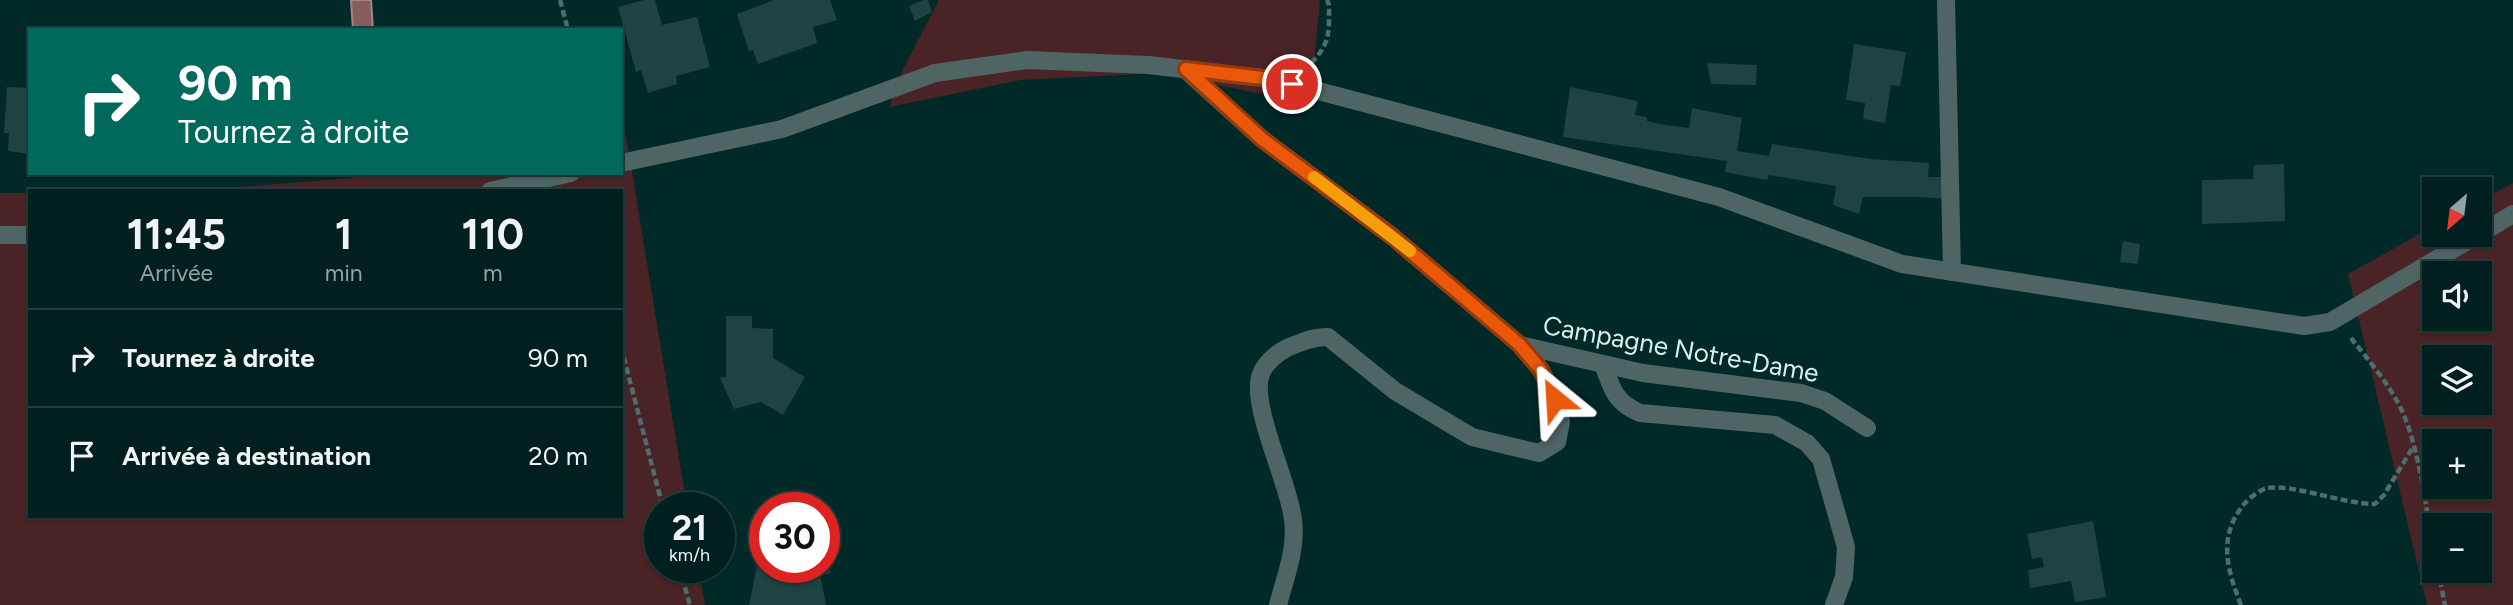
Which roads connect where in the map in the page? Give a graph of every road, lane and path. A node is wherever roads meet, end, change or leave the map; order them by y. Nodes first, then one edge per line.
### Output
1 (560, 0) edge
2 (1327, 0) edge
3 (1946, 0) edge
4 (567, 28) edge
5 (1186, 69) junction
6 (1292, 84) junction
7 (623, 163) edge
8 (563, 175) edge
9 (499, 189) edge
10 (2513, 214) edge
11 (2492, 226) edge
12 (0, 235) edge
13 (28, 235) edge
14 (2457, 247) edge
15 (1952, 272) junction
16 (2330, 322) junction
17 (1520, 345) junction
18 (623, 354) edge
19 (1603, 364) junction
20 (1867, 428) dead end
21 (2413, 447) junction
22 (659, 492) edge
23 (2426, 513) edge
24 (684, 583) edge
25 (2441, 583) edge
26 (690, 605) edge
27 (1278, 605) edge
28 (1834, 605) edge
29 (2241, 605) edge
30 (2445, 605) edge

1 - 4 path
2 - 6 path
3 - 15 street
5 - 6 street
5 - 7 street
5 - 17 street, Campagne Notre-Dame
6 - 15 street
8 - 9 street
10 - 11 street
12 - 13 street
14 - 16 street
15 - 16 street
16 - 21 path
17 - 19 street, Campagne Notre-Dame
17 - 27 street, Campagne Notre-Dame
18 - 22 path
19 - 20 street, Campagne Notre-Dame
19 - 28 street
21 - 23 path
21 - 29 path
24 - 26 path
25 - 30 path

